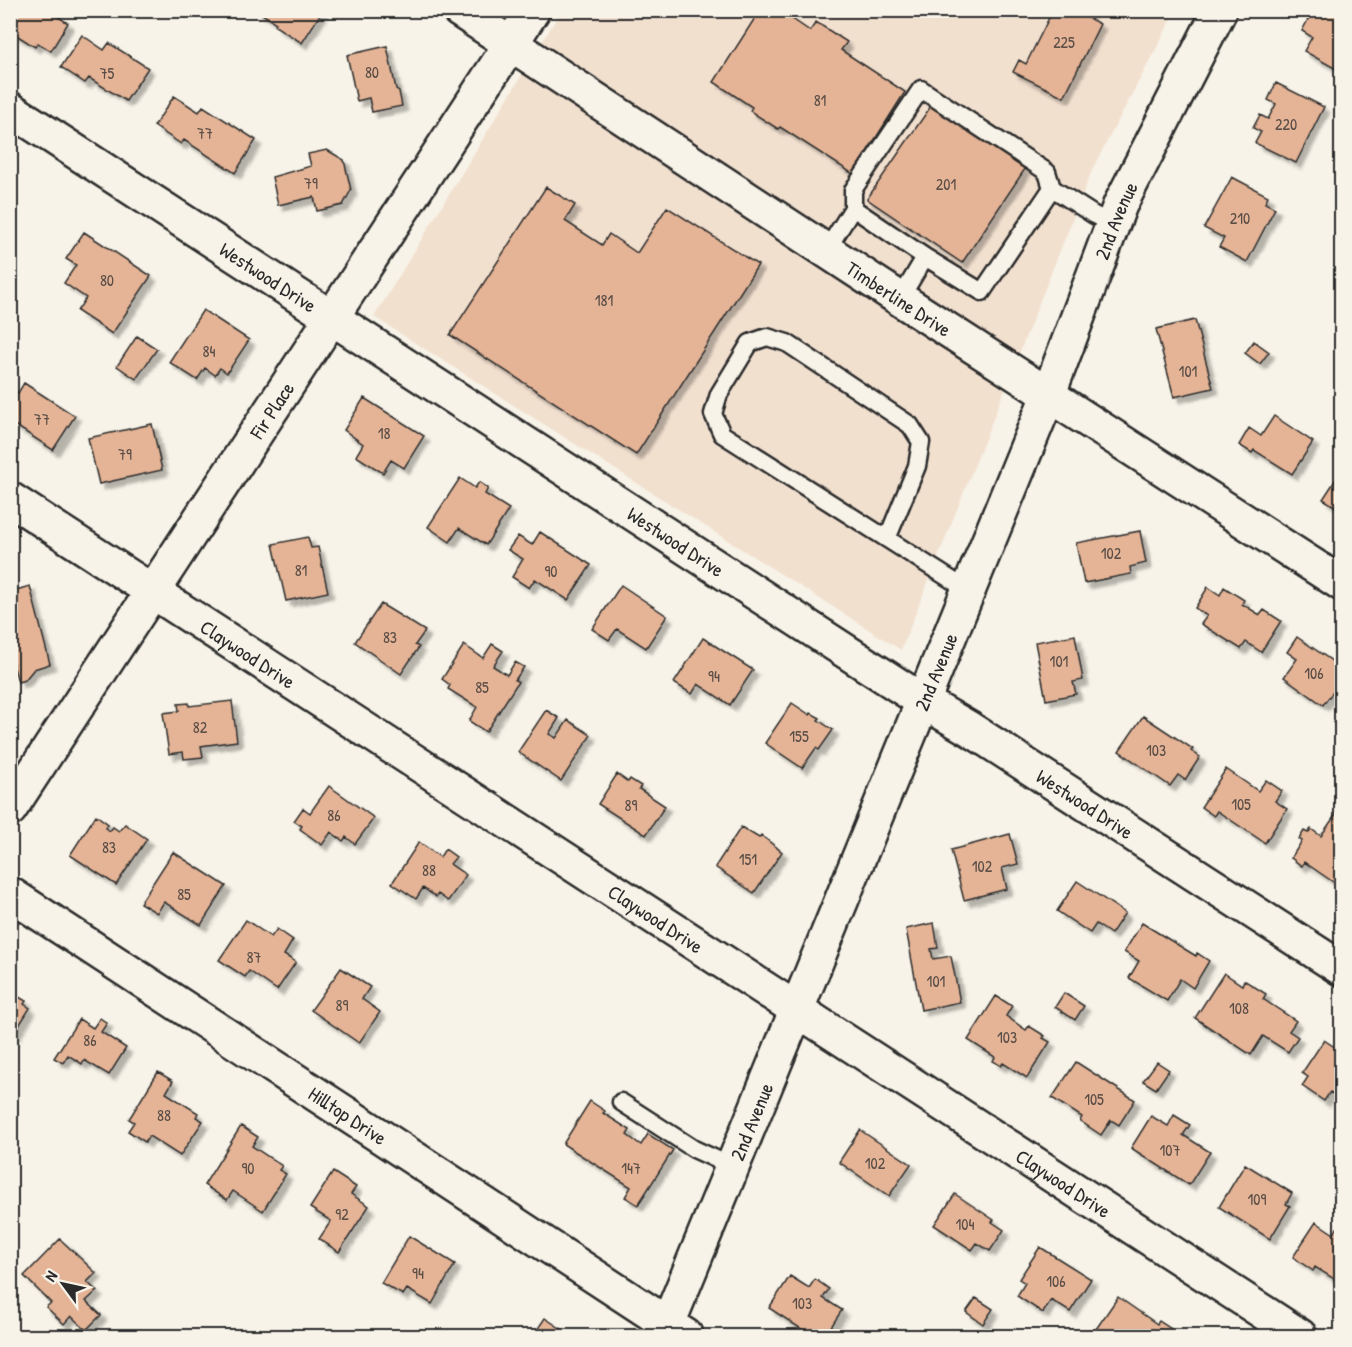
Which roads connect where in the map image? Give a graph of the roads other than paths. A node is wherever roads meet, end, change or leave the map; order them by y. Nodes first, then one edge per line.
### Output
1 (459, 10) edge
2 (533, 10) edge
3 (1220, 10) edge
4 (511, 44) junction
5 (10, 109) edge
6 (1052, 188) junction
7 (853, 208) junction
8 (1113, 224) junction
9 (826, 251) junction
10 (925, 257) junction
11 (900, 299) junction
12 (333, 318) junction
13 (1048, 396) junction
14 (10, 499) edge
15 (887, 538) junction
16 (1341, 584) edge
17 (969, 591) junction
18 (154, 592) junction
19 (924, 702) junction
20 (10, 809) edge
21 (10, 894) edge
22 (1341, 969) edge
23 (798, 1011) junction
24 (621, 1102) dead end
25 (733, 1167) junction
26 (673, 1333) edge
27 (1300, 1336) edge

1 - 4 street, Timberline Drive
2 - 4 street, Fir Place
3 - 8 street, 2nd Avenue
4 - 9 street, Timberline Drive
4 - 12 street, Fir Place
5 - 12 street, Westwood Drive
6 - 7 lane
6 - 8 lane
6 - 10 lane
7 - 9 lane
7 - 10 lane
8 - 13 street, 2nd Avenue
9 - 11 street, Timberline Drive
10 - 11 lane
11 - 13 street, Timberline Drive
12 - 18 street, Fir Place
12 - 19 street, Westwood Drive
13 - 16 street, Timberline Drive
13 - 17 street, 2nd Avenue
14 - 18 street, Claywood Drive
15 - 15 lane
15 - 17 lane
17 - 19 street, 2nd Avenue
18 - 20 street, Fir Place
18 - 23 street, Claywood Drive
19 - 22 street, Westwood Drive
19 - 23 street, 2nd Avenue
21 - 26 street, Hilltop Drive
23 - 25 street, 2nd Avenue
23 - 27 street, Claywood Drive
24 - 25 lane
25 - 26 street, 2nd Avenue

